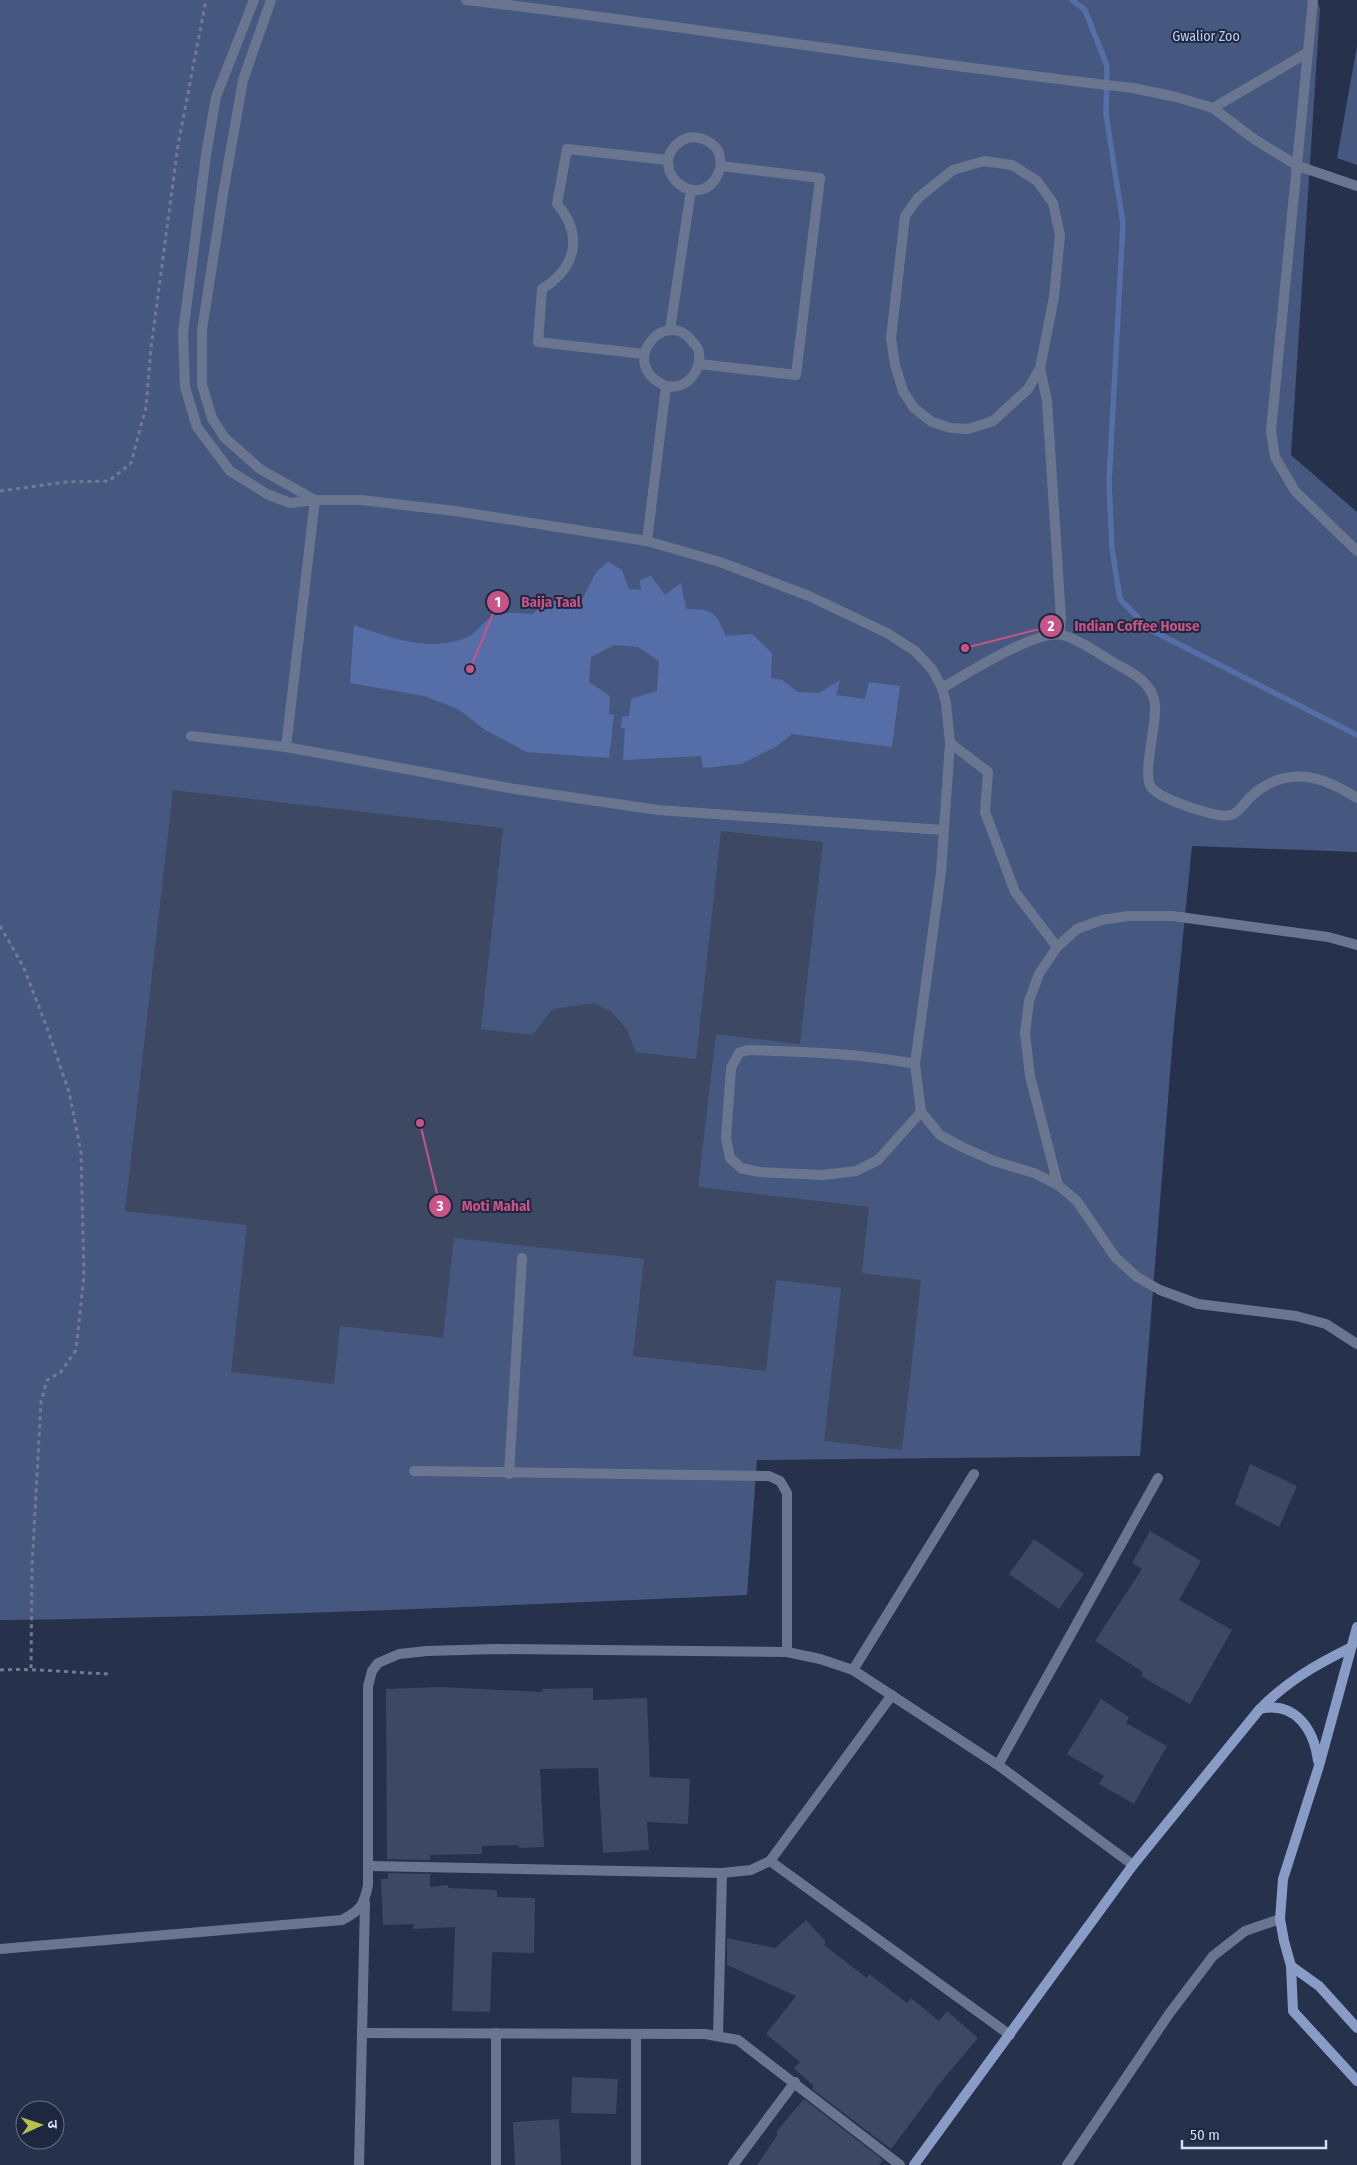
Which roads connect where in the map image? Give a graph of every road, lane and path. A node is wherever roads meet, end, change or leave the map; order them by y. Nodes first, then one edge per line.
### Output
1 (206, 0) edge
2 (254, 0) edge
3 (271, 0) edge
4 (466, 0) edge
5 (1313, 0) edge
6 (1307, 53) junction
7 (1213, 108) junction
8 (668, 160) junction
9 (721, 166) junction
10 (1298, 166) junction
11 (1357, 186) edge
12 (691, 190) junction
13 (670, 330) junction
14 (644, 354) junction
15 (699, 364) junction
16 (1040, 368) junction
17 (666, 386) junction
18 (0, 491) edge
19 (315, 500) junction
20 (647, 541) junction
21 (1357, 551) edge
22 (1065, 636) junction
23 (942, 688) junction
24 (191, 736) dead end
25 (950, 744) junction
26 (286, 747) junction
27 (1357, 798) edge
28 (943, 830) junction
29 (0, 926) edge
30 (1357, 945) edge
31 (1057, 947) junction
32 (915, 1064) junction
33 (921, 1112) junction
34 (1058, 1185) junction
35 (522, 1258) dead end
36 (1357, 1344) edge
37 (414, 1471) dead end
38 (509, 1474) junction
39 (974, 1474) dead end
40 (1158, 1478) dead end
41 (1357, 1627) edge
42 (1350, 1648) junction
43 (786, 1652) junction
44 (31, 1668) junction
45 (0, 1670) edge
46 (854, 1670) junction
47 (112, 1674) dead end
48 (892, 1695) junction
49 (1259, 1710) junction
50 (998, 1765) junction
51 (1319, 1766) junction
52 (770, 1861) junction
53 (1133, 1865) junction
54 (369, 1866) junction
55 (722, 1873) junction
56 (365, 1903) junction
57 (1280, 1919) junction
58 (0, 1949) edge
59 (1291, 1966) junction
60 (1357, 2028) edge
61 (362, 2033) junction
62 (496, 2033) junction
63 (636, 2034) junction
64 (1010, 2035) junction
65 (718, 2036) junction
66 (1357, 2081) edge
67 (795, 2082) junction
68 (359, 2165) edge
69 (496, 2165) edge
70 (636, 2165) edge
71 (733, 2165) edge
72 (900, 2165) edge
73 (914, 2165) edge
74 (1066, 2165) edge

1 - 18 path
2 - 19 street
3 - 19 street
4 - 7 street
5 - 6 street
6 - 7 street
6 - 10 street
7 - 10 street
8 - 9 street
8 - 12 street
8 - 14 street
9 - 12 street
9 - 15 street
10 - 11 street
10 - 21 street
12 - 13 street
13 - 14 street
13 - 15 street
14 - 17 street
15 - 17 street
16 - 16 street
16 - 22 street
17 - 20 street
19 - 20 street
19 - 26 street
20 - 23 street
22 - 23 street
22 - 27 street
23 - 25 street
24 - 26 street
25 - 28 street
25 - 31 street
26 - 28 street
28 - 32 street
29 - 44 path
30 - 31 street
31 - 34 street
32 - 33 street
32 - 33 street
33 - 34 street
34 - 36 street
35 - 38 street
37 - 38 street
38 - 43 street
39 - 46 street
40 - 50 street
41 - 42 main road
42 - 49 main road
42 - 51 main road
43 - 46 street
43 - 54 street
44 - 45 path
44 - 47 path
46 - 48 street
48 - 50 street
48 - 52 street
49 - 51 main road
49 - 53 main road
50 - 53 street
51 - 57 main road
52 - 55 street
52 - 64 street
53 - 64 main road
54 - 55 street
54 - 56 street
55 - 65 street
56 - 58 street
56 - 61 street
57 - 59 main road
57 - 74 street
59 - 60 main road
59 - 66 main road
61 - 62 street
61 - 68 street
62 - 63 street
62 - 69 street
63 - 65 street
63 - 70 street
64 - 73 main road
65 - 67 street
67 - 71 street
67 - 72 street

